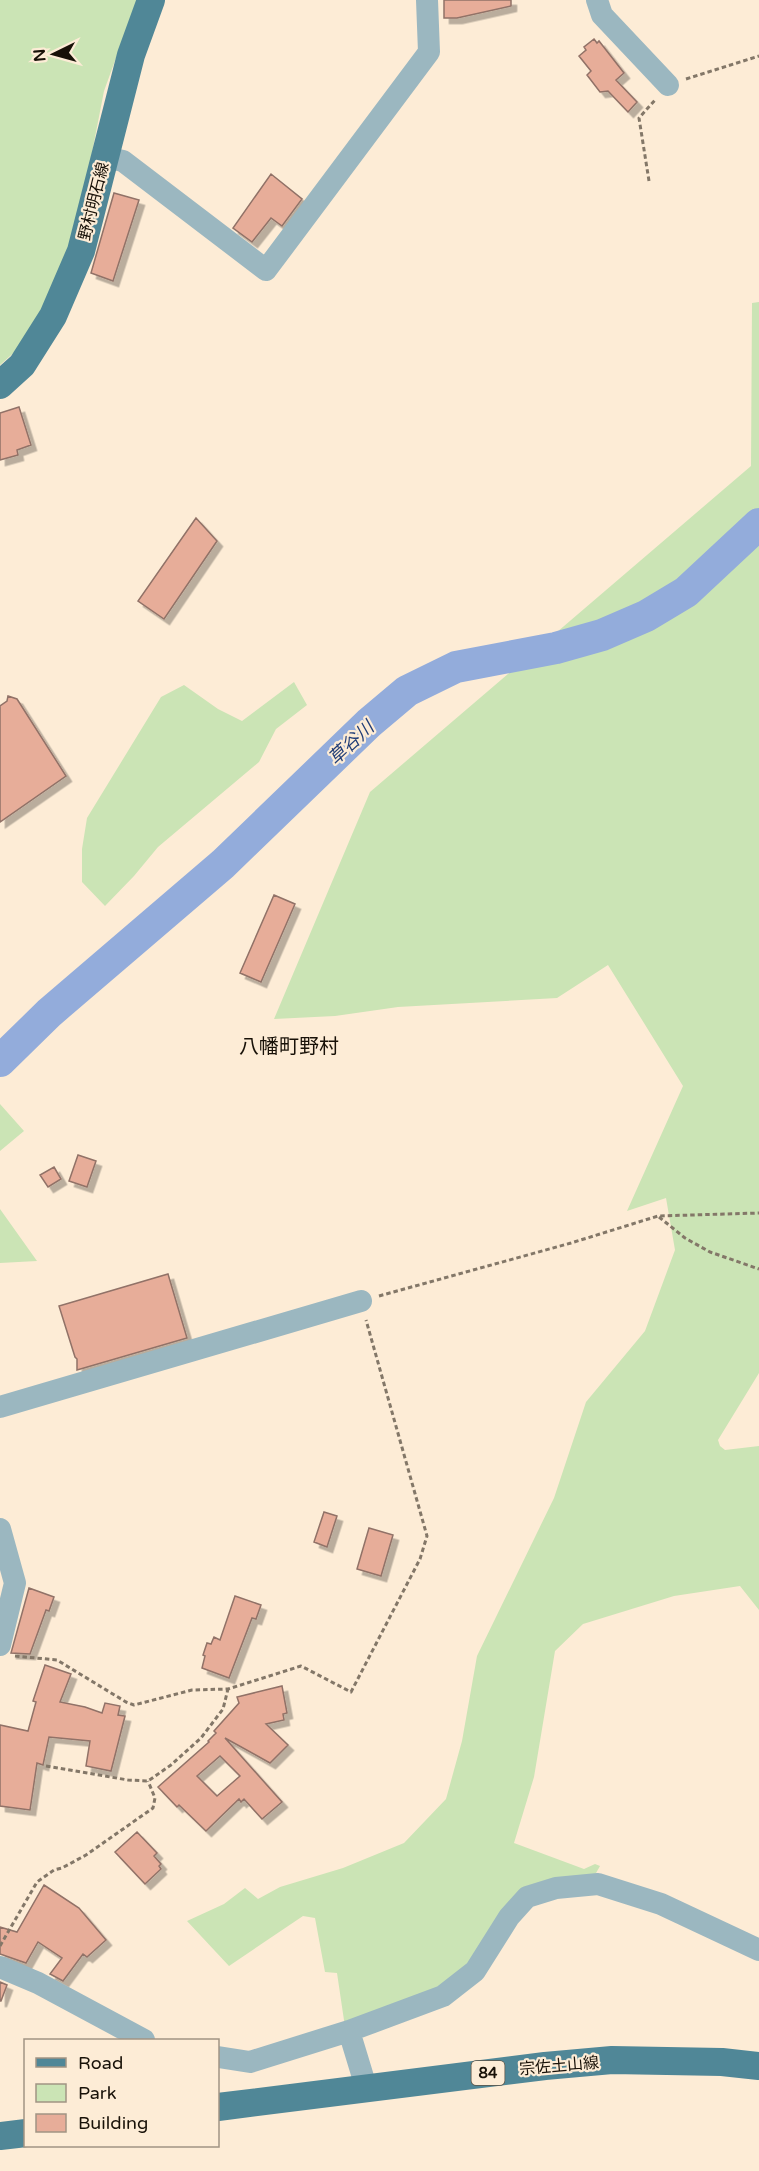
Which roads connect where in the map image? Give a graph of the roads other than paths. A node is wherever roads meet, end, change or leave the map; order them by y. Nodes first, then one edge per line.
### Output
1 (151, 0) edge
2 (426, 0) edge
3 (597, 0) edge
4 (668, 85) road end
5 (104, 157) junction
6 (0, 385) edge
7 (361, 1301) road end
8 (0, 1407) edge
9 (0, 1529) edge
10 (4, 1651) edge
11 (759, 1950) edge
12 (0, 1967) edge
13 (349, 2031) junction
14 (142, 2039) edge
15 (219, 2057) edge
16 (759, 2066) edge
17 (366, 2087) junction
18 (219, 2107) edge
19 (24, 2133) edge
20 (0, 2136) edge

1 - 5 main road, 野村明石線
2 - 5 street
3 - 4 street
5 - 6 main road, 野村明石線
7 - 8 street
9 - 10 street
11 - 13 street
12 - 14 street
13 - 15 street
13 - 17 street
16 - 17 main road, 宗佐土山線 / 84
17 - 18 main road, 宗佐土山線 / 84
19 - 20 main road

